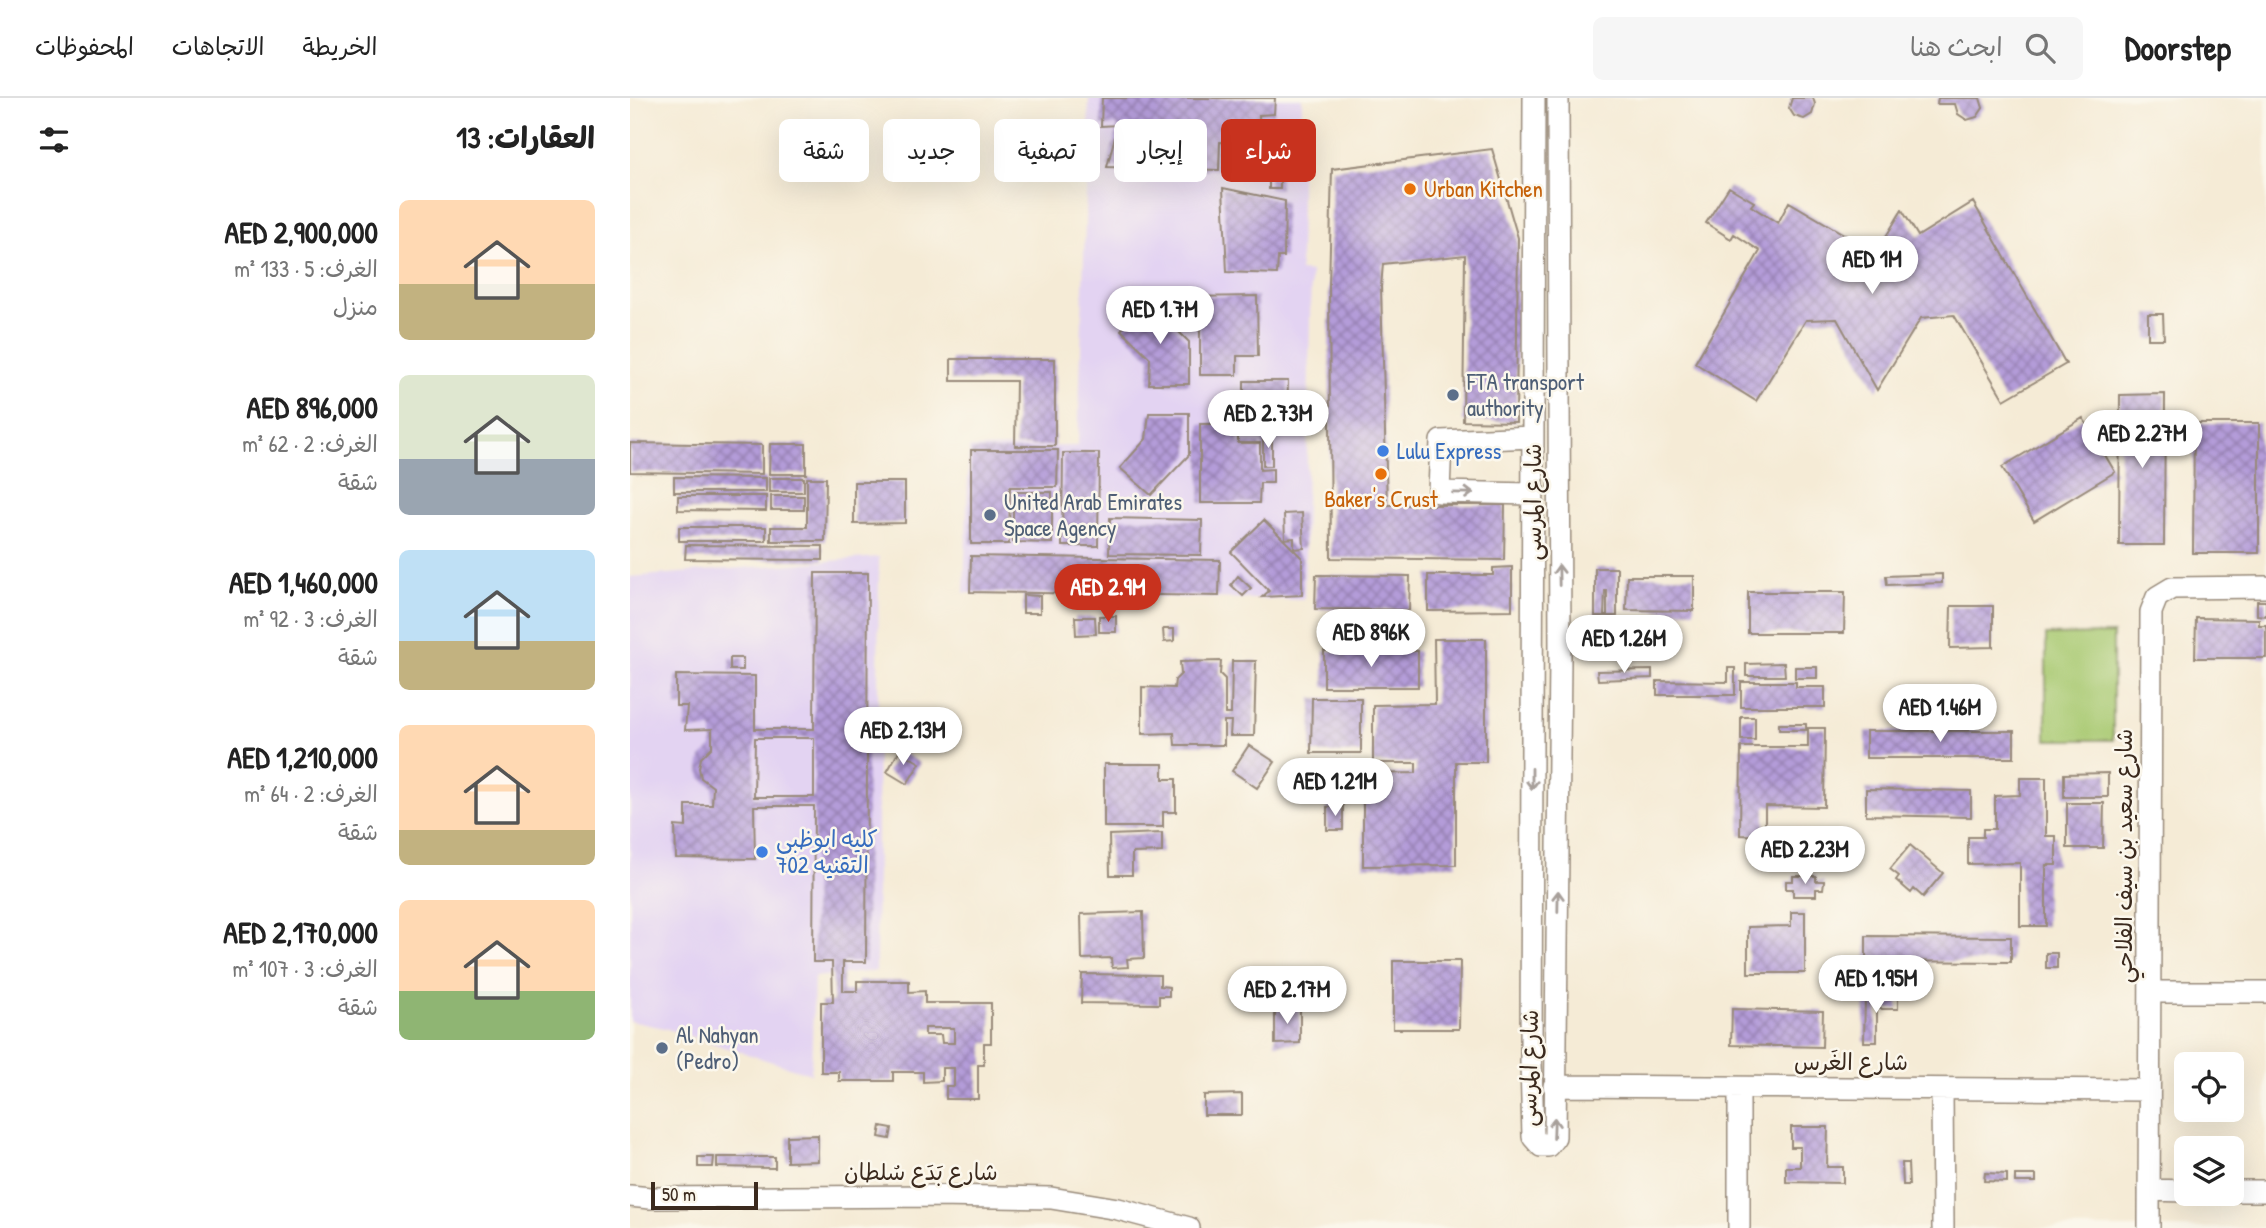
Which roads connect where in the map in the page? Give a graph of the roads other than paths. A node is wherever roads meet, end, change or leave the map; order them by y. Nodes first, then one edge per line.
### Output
1 (1534, 98) edge
2 (1559, 98) edge
3 (1535, 263) junction
4 (1559, 264) junction
5 (1533, 341) junction
6 (1559, 342) junction
7 (1532, 437) junction
8 (1532, 494) junction
9 (2266, 587) edge
10 (1532, 665) junction
11 (1560, 732) junction
12 (2150, 992) junction
13 (2266, 992) edge
14 (1554, 1086) junction
15 (1739, 1088) junction
16 (1942, 1089) junction
17 (2148, 1090) junction
18 (2149, 1191) junction
19 (2174, 1191) edge
20 (2244, 1191) edge
21 (2266, 1191) edge
22 (637, 1198) edge
23 (1189, 1228) edge
24 (1739, 1228) edge
25 (1943, 1228) edge
26 (2149, 1228) edge

1 - 3 street, شارع المرسى
2 - 4 street, شارع المرسى
3 - 4 street
3 - 5 street, شارع المرسى
4 - 6 street, شارع المرسى
5 - 6 street
5 - 7 street, شارع المرسى
11 -> 6 street, شارع المرسى
7 - 8 street, شارع المرسى
7 -> 8 street
8 - 10 street, شارع المرسى
9 - 12 street, شارع سعيد بن سيف الفلاحي
10 - 11 street
10 -> 14 street, شارع المرسى
14 -> 11 street, شارع المرسى
12 - 13 street
12 - 17 street, شارع سعيد بن سيف الفلاحي
14 - 15 street, شارع الغَرس
15 - 16 street, شارع الغَرس
15 - 24 street
16 - 17 street, شارع الغَرس
16 - 25 street
17 - 18 street, شارع سعيد بن سيف الفلاحي
18 - 19 street
18 - 26 street, شارع سعيد بن سيف الفلاحي
20 - 21 street
22 - 23 street, شارع بَدَع سُلطان

